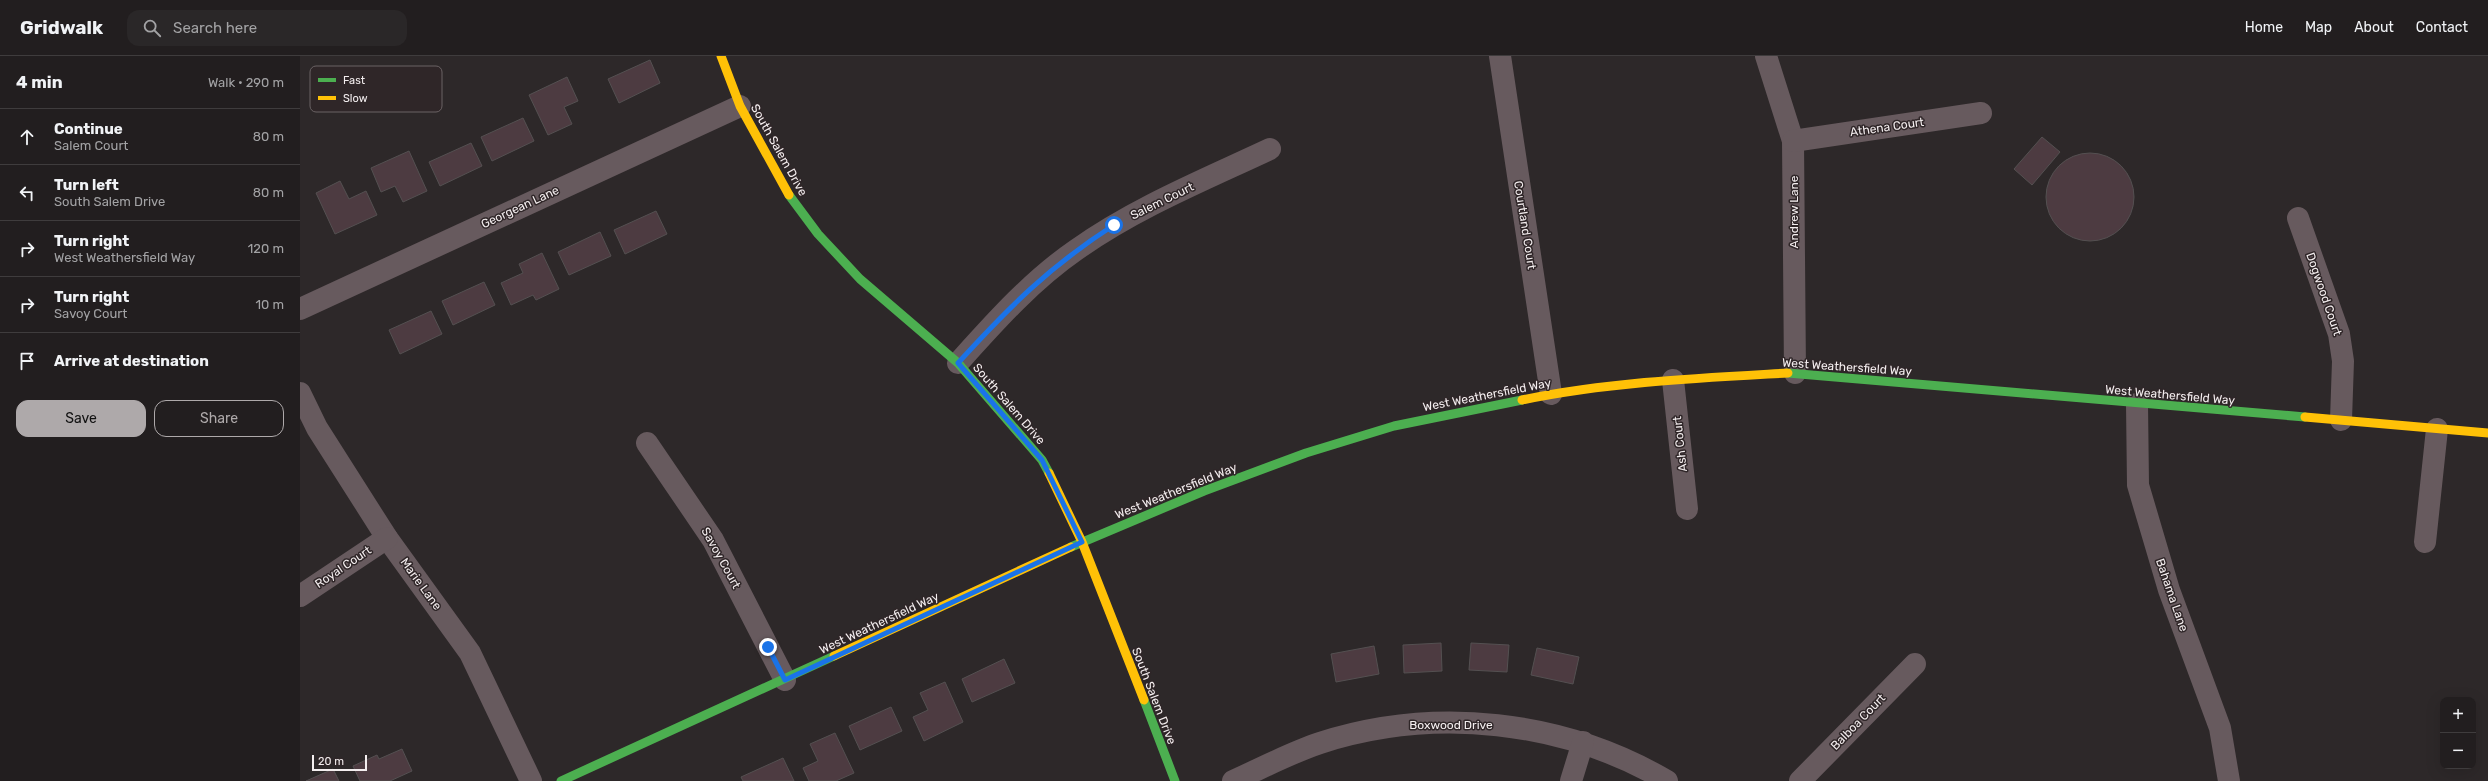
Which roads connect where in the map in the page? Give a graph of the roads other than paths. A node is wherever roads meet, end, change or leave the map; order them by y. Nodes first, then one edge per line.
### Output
1 (721, 56) edge
2 (1500, 56) edge
3 (1766, 56) edge
4 (740, 106) junction
5 (1981, 113) dead end
6 (1794, 141) junction
7 (1270, 150) dead end
8 (2298, 218) dead end
9 (300, 309) edge
10 (958, 363) junction
11 (1795, 373) junction
12 (1673, 380) junction
13 (300, 393) edge
14 (1551, 394) junction
15 (2137, 404) junction
16 (2341, 420) junction
17 (2437, 429) junction
18 (2488, 433) edge
19 (647, 443) dead end
20 (1687, 509) dead end
21 (387, 538) junction
22 (1082, 542) junction
23 (2425, 542) dead end
24 (300, 596) edge
25 (1915, 664) dead end
26 (785, 680) junction
27 (1583, 742) junction
28 (531, 781) edge
29 (561, 781) edge
30 (1175, 781) edge
31 (1234, 781) edge
32 (1571, 781) edge
33 (1667, 781) edge
34 (1800, 781) edge
35 (2229, 781) edge

1 - 4 street, South Salem Drive
2 - 14 street, Courtland Court
3 - 6 street, Andrew Lane
4 - 9 street, Georgean Lane
4 - 10 street, South Salem Drive
5 - 6 street, Athena Court
6 - 11 street, Andrew Lane
7 - 10 street, Salem Court
8 - 16 street, Dogwood Court
10 - 22 street, South Salem Drive
11 - 12 street, West Weathersfield Way
11 - 15 street, West Weathersfield Way
12 - 14 street, West Weathersfield Way
12 - 20 street, Ash Court
13 - 21 street, Marie Lane
14 - 22 street, West Weathersfield Way
15 - 16 street, West Weathersfield Way
15 - 35 street, Bahama Lane
16 - 17 street, West Weathersfield Way
17 - 18 street, West Weathersfield Way
17 - 23 street
19 - 26 street, Savoy Court
21 - 24 street, Royal Court
21 - 28 street, Marie Lane
22 - 26 street, West Weathersfield Way
22 - 30 street, South Salem Drive
25 - 34 street, Balboa Court
26 - 29 street, West Weathersfield Way
27 - 31 street, Boxwood Drive
27 - 32 street
27 - 33 street, Boxwood Drive

